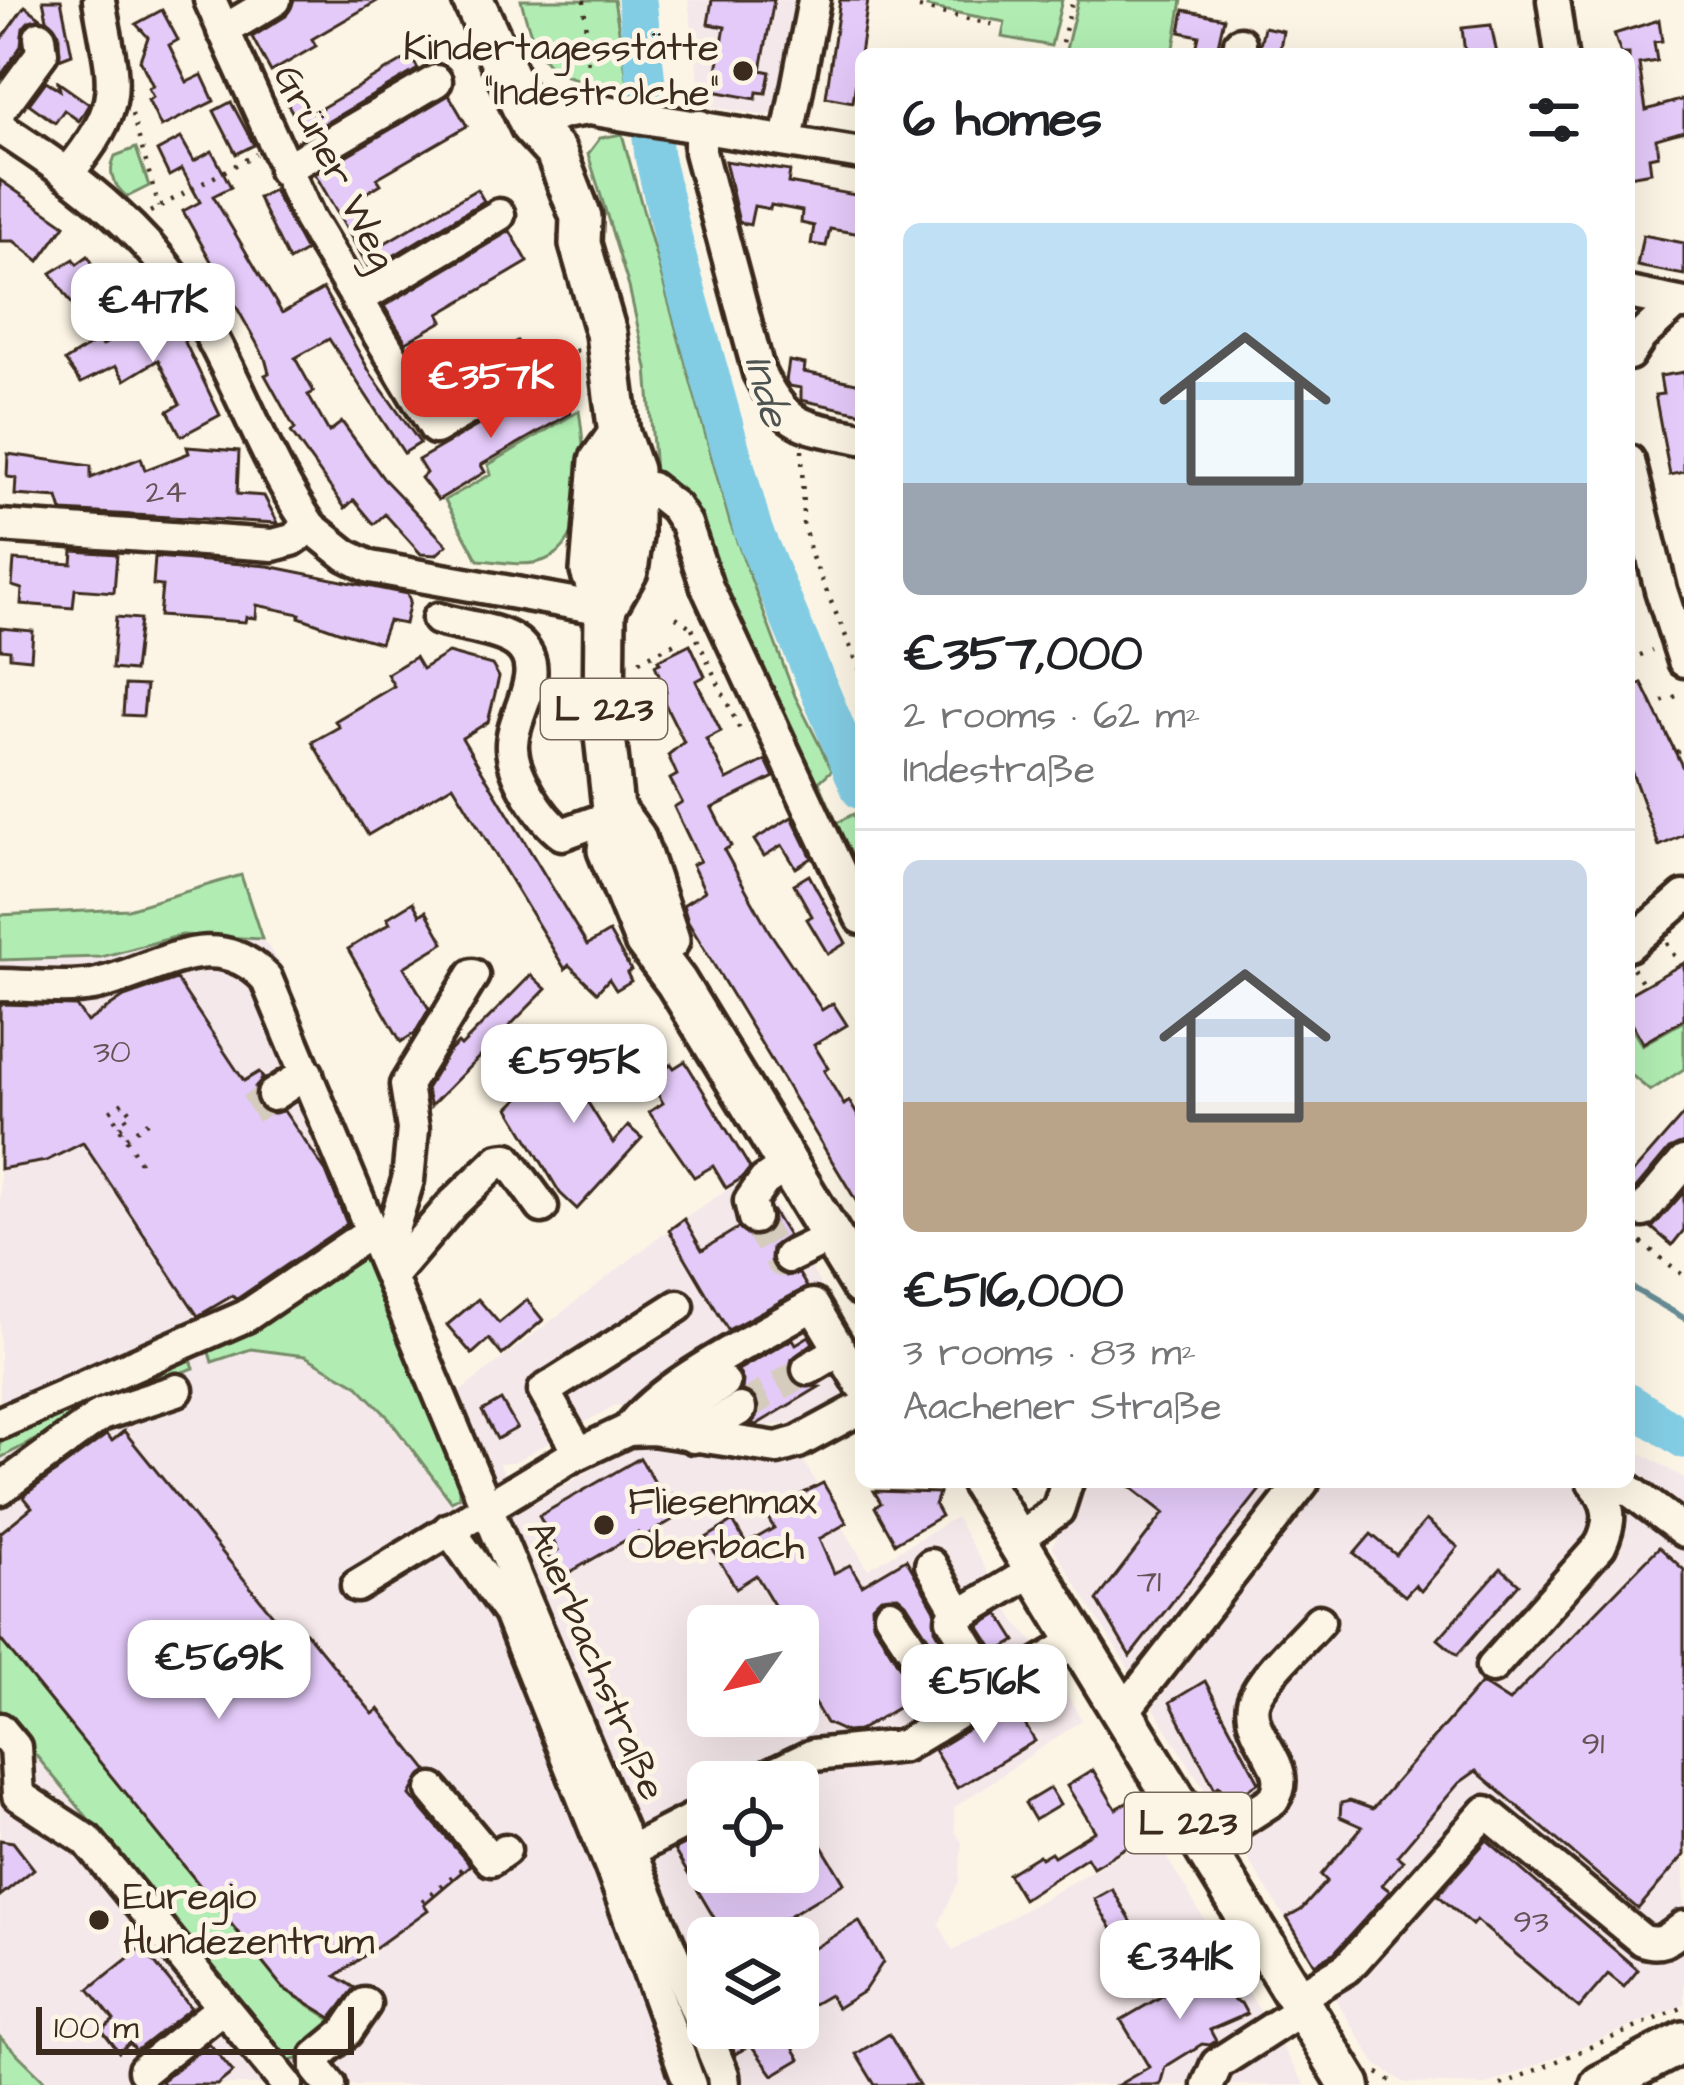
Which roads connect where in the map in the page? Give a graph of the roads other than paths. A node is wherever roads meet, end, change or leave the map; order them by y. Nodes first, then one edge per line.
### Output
1 (99, 0) edge
2 (210, 0) edge
3 (275, 0) edge
4 (473, 0) edge
5 (814, 0) edge
6 (1553, 0) edge
7 (223, 31) junction
8 (40, 37) dead end
9 (1560, 48) edge
10 (436, 81) dead end
11 (0, 110) edge
12 (696, 125) junction
13 (531, 127) junction
14 (0, 128) edge
15 (788, 141) junction
16 (855, 153) edge
17 (279, 158) junction
18 (69, 172) junction
19 (499, 215) dead end
20 (1635, 294) edge
21 (357, 300) junction
22 (1681, 304) edge
23 (1635, 345) edge
24 (533, 370) road end
25 (619, 434) junction
26 (855, 437) edge
27 (632, 488) junction
28 (1635, 520) edge
29 (0, 526) edge
30 (311, 527) junction
31 (604, 609) junction
32 (438, 620) dead end
33 (1673, 653) edge
34 (612, 812) junction
35 (1684, 897) edge
36 (855, 905) edge
37 (1635, 939) edge
38 (473, 975) dead end
39 (0, 985) edge
40 (307, 1073) junction
41 (273, 1095) tunnel mouth
42 (1684, 1162) edge
43 (786, 1166) junction
44 (542, 1207) dead end
45 (754, 1218) dead end
46 (1636, 1221) edge
47 (830, 1237) junction
48 (383, 1254) junction
49 (789, 1257) dead end
50 (855, 1276) edge
51 (678, 1306) dead end
52 (850, 1367) edge
53 (812, 1377) tunnel mouth
54 (177, 1390) dead end
55 (855, 1411) edge
56 (0, 1423) edge
57 (640, 1430) junction
58 (707, 1439) junction
59 (580, 1453) junction
60 (984, 1488) edge
61 (1066, 1488) edge
62 (1298, 1488) edge
63 (1598, 1488) edge
64 (1618, 1488) edge
65 (0, 1489) edge
66 (489, 1508) junction
67 (448, 1529) junction
68 (1684, 1531) edge
69 (1024, 1556) junction
70 (931, 1565) dead end
71 (356, 1586) dead end
72 (890, 1614) dead end
73 (960, 1615) junction
74 (1319, 1621) dead end
75 (1077, 1641) junction
76 (1492, 1667) dead end
77 (995, 1690) junction
78 (1121, 1715) junction
79 (933, 1728) junction
80 (0, 1729) edge
81 (801, 1761) edge
82 (433, 1790) dead end
83 (687, 1822) edge
84 (1202, 1846) junction
85 (505, 1850) dead end
86 (632, 1850) junction
87 (1684, 1927) edge
88 (365, 2003) dead end
89 (1299, 2004) junction
90 (223, 2007) junction
91 (1684, 2042) edge
92 (144, 2070) dead end
93 (1336, 2080) edge
94 (287, 2085) edge
95 (330, 2085) edge
96 (690, 2085) edge
97 (724, 2085) edge
98 (1208, 2085) edge
99 (1601, 2085) edge

1 - 18 street
2 - 7 street, Grüner Weg
3 - 7 street
4 - 13 main road, L 223
5 - 15 street
6 - 9 street
7 - 17 street, Grüner Weg
8 - 11 street
10 - 17 street
12 - 13 street
12 - 15 street
12 - 26 street
13 - 25 main road, L 223
14 - 18 street
15 - 16 street
17 - 21 street, Grüner Weg
18 - 30 street
19 - 21 street
20 - 22 street
21 - 24 street, Grüner Weg
22 - 23 street
25 - 27 main road, L 223
25 - 31 main road, L 223
27 - 31 main road, L 223
27 - 36 street
28 - 33 street
29 - 30 street
30 - 31 street
31 - 34 main road, L 223
32 - 34 street
34 - 43 main road, L 223
35 - 37 street
38 - 48 street
39 - 40 street
40 - 41 street
40 - 48 street
42 - 46 street
43 - 45 street
43 - 47 main road, L 223
44 - 48 street
47 - 49 street
47 - 50 main road, L 223
48 - 56 street
48 - 66 street
51 - 59 street
52 - 53 street
52 - 57 street
54 - 65 street
55 - 58 street
57 - 58 street
57 - 58 street
57 - 59 street, Auerbachstraße
59 - 66 street, Auerbachstraße
60 - 69 main road, L 223
61 - 69 street
62 - 78 street
63 - 76 street
64 - 68 street
66 - 67 street
66 - 86 street, Auerbachstraße
67 - 71 street
67 - 96 street
69 - 73 street
69 - 75 main road, L 223
70 - 73 street
72 - 79 street
73 - 77 street
74 - 84 street
75 - 77 street
75 - 78 main road, L 223
77 - 79 street
78 - 84 main road, L 223
79 - 81 street
80 - 90 street
82 - 85 street
83 - 86 street
84 - 89 main road, L 223
86 - 97 street, Auerbachstraße
87 - 89 street
88 - 95 street
89 - 93 main road, L 223
89 - 98 street
90 - 92 street
90 - 94 street
91 - 99 main road

